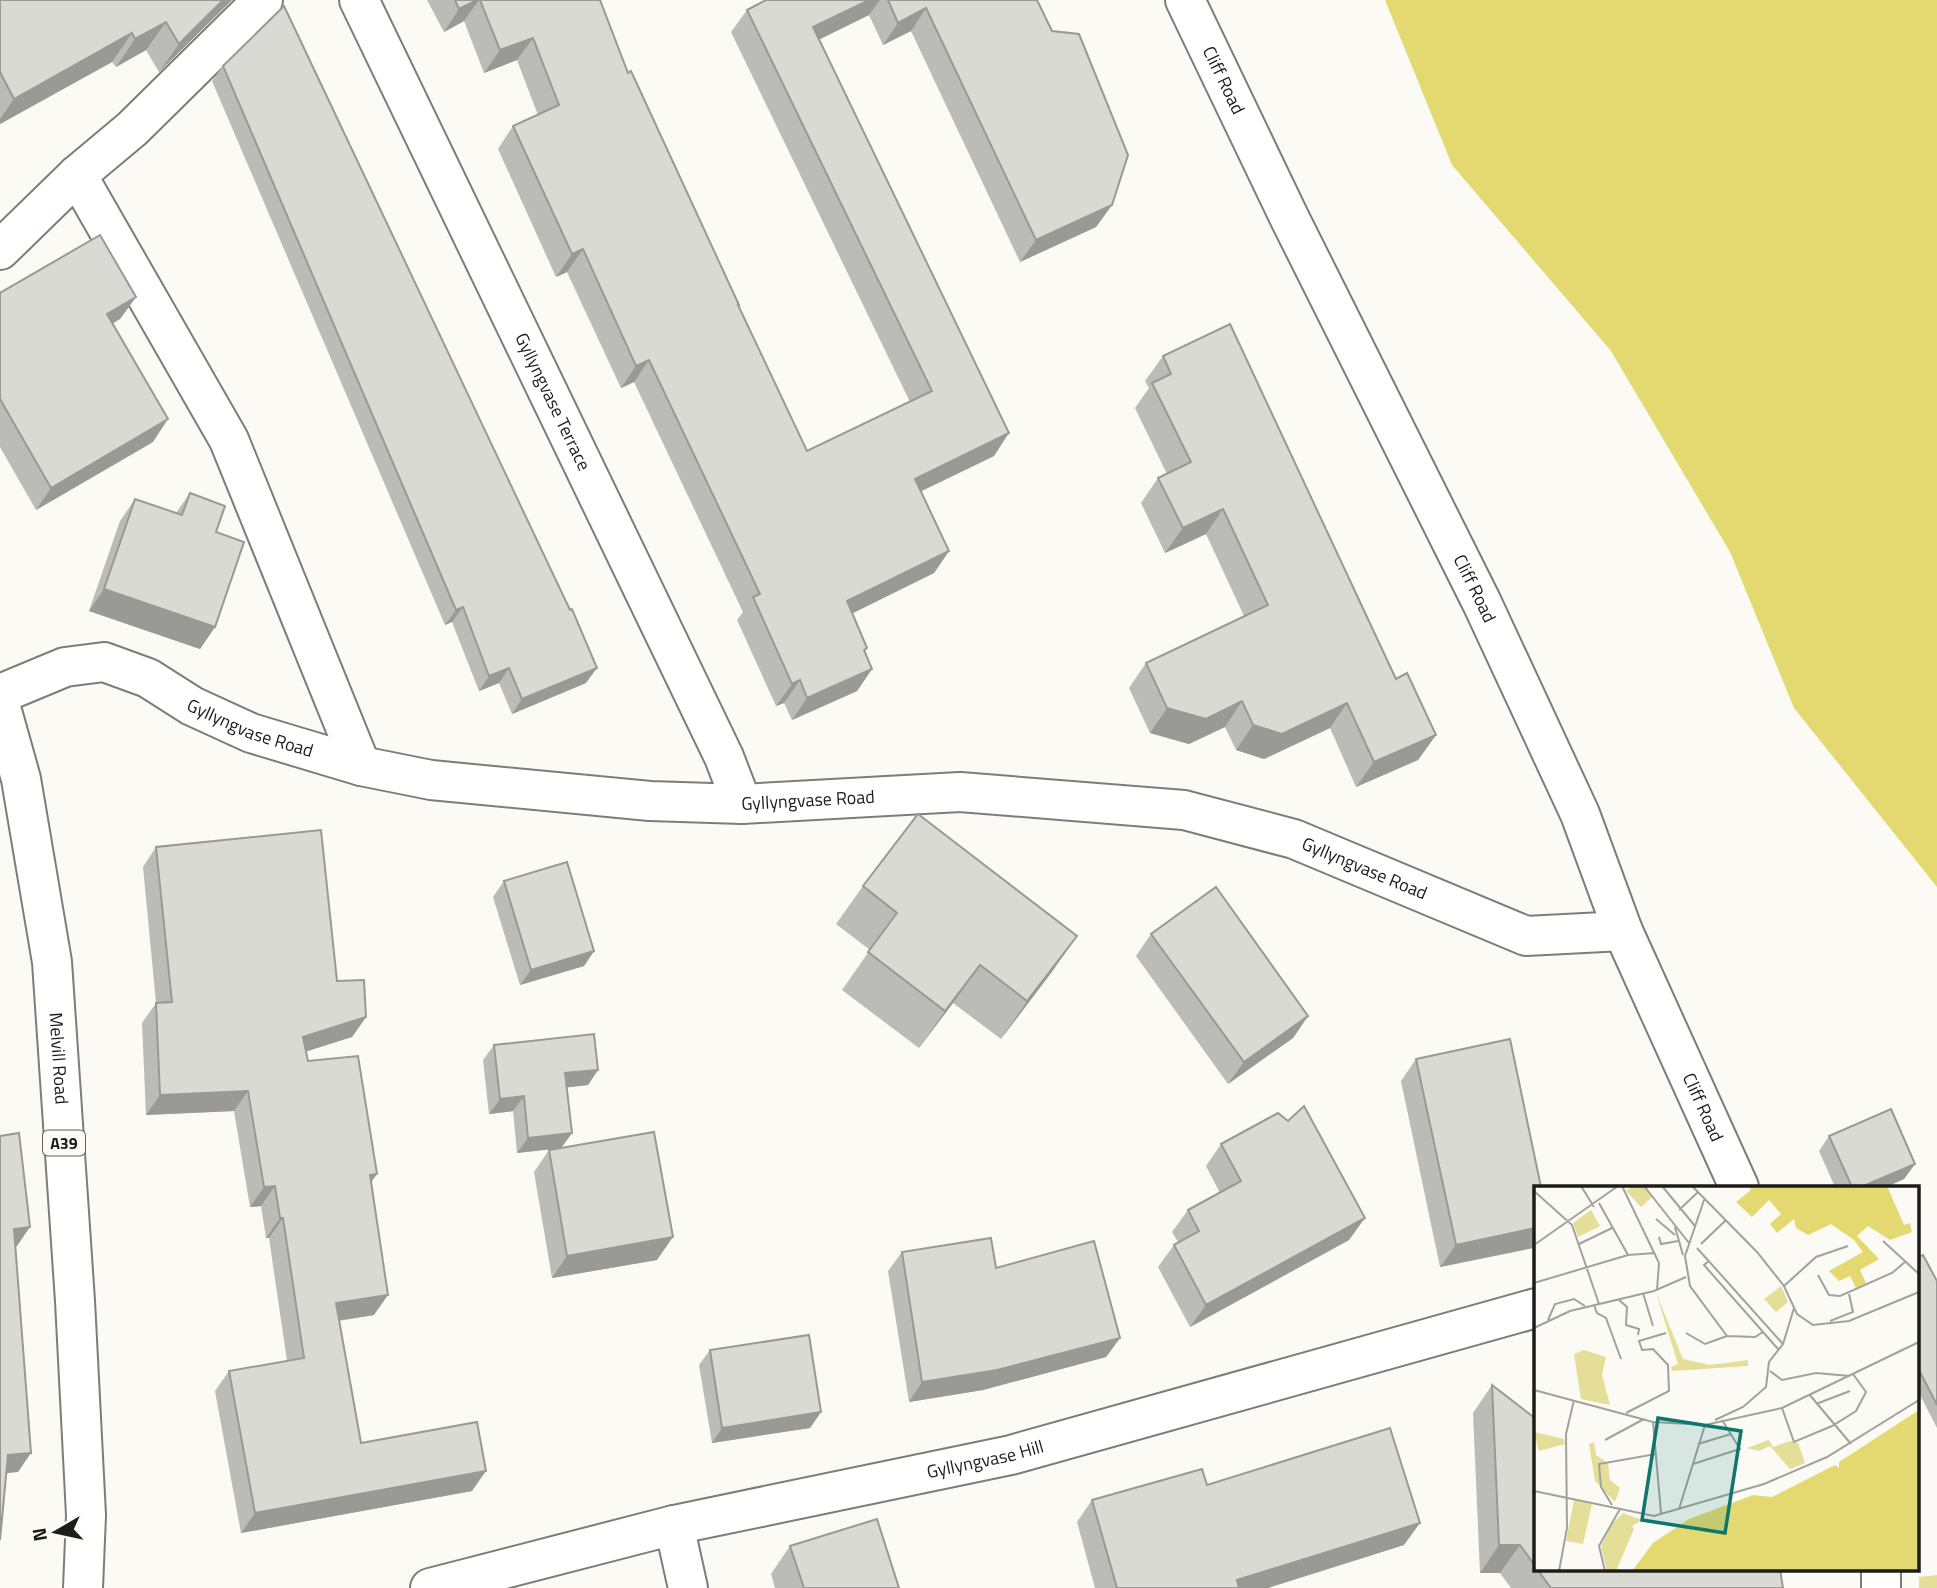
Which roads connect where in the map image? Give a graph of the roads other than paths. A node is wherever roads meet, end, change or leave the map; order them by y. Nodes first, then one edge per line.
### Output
1 (263, 0) edge
2 (359, 0) edge
3 (1185, 0) edge
4 (77, 175) junction
5 (0, 250) edge
6 (0, 694) edge
7 (0, 704) edge
8 (361, 766) junction
9 (742, 804) junction
10 (1623, 931) junction
11 (1739, 1186) edge
12 (1534, 1309) edge
13 (674, 1524) junction
14 (1881, 1570) edge
15 (83, 1588) edge
16 (430, 1588) edge
17 (688, 1588) edge
18 (1881, 1588) edge

1 - 4 street
2 - 9 street, Gyllyngvase Terrace
3 - 10 street, Cliff Road
4 - 5 street
4 - 8 street
6 - 8 street, Gyllyngvase Road
7 - 15 street, Melvill Road / A39
8 - 9 street, Gyllyngvase Road
9 - 10 street, Gyllyngvase Road
10 - 11 street, Cliff Road
12 - 13 street, Gyllyngvase Hill
13 - 16 street, Gyllyngvase Hill
13 - 17 street
14 - 18 street

